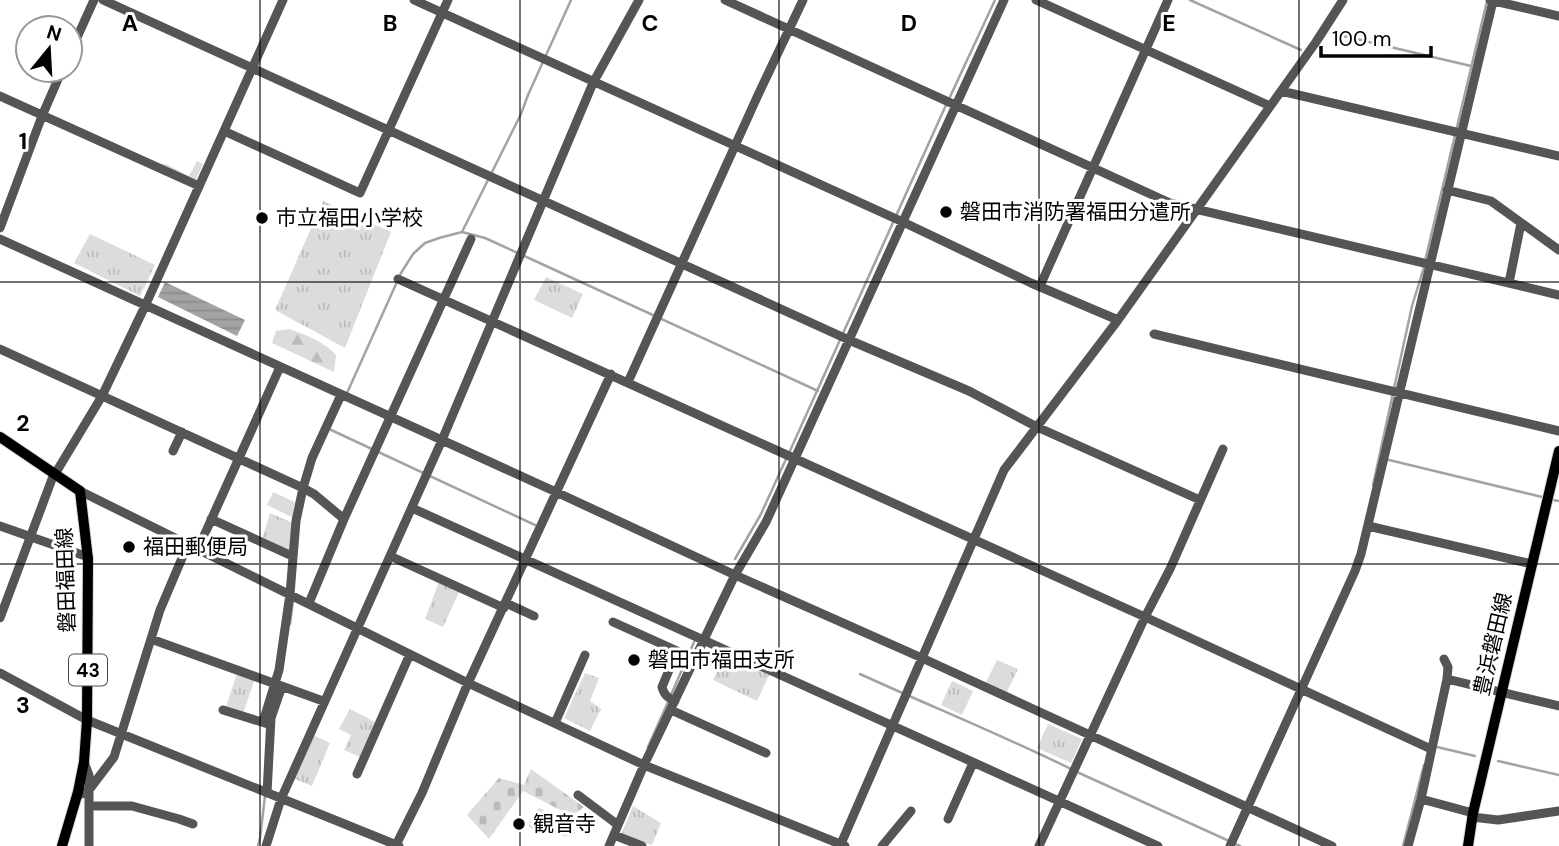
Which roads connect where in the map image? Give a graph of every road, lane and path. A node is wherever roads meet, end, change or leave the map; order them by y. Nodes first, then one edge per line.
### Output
1 (94, 0) edge
2 (103, 0) edge
3 (284, 0) edge
4 (414, 0) edge
5 (449, 0) edge
6 (639, 0) edge
7 (725, 0) edge
8 (803, 0) edge
9 (1004, 0) edge
10 (1036, 0) edge
11 (1168, 0) edge
12 (1343, 0) edge
13 (1490, 1) edge
14 (443, 13) junction
15 (1559, 16) edge
16 (84, 22) edge
17 (790, 29) junction
18 (1146, 50) junction
19 (252, 69) junction
20 (593, 83) junction
21 (56, 84) edge
22 (1281, 91) junction
23 (0, 96) edge
24 (956, 106) junction
25 (1270, 106) junction
26 (42, 116) junction
27 (224, 131) junction
28 (388, 131) junction
29 (1461, 132) junction
30 (735, 147) junction
31 (1559, 156) edge
32 (1092, 167) junction
33 (199, 186) junction
34 (1447, 190) junction
35 (544, 202) junction
36 (1196, 209) junction
37 (903, 222) junction
38 (1521, 223) junction
39 (0, 228) edge
40 (0, 239) edge
41 (471, 239) dead end
42 (1559, 250) edge
43 (681, 264) junction
44 (1429, 264) junction
45 (398, 279) dead end
46 (1509, 283) junction
47 (1040, 286) junction
48 (1559, 295) edge
49 (445, 299) junction
50 (146, 304) junction
51 (1118, 320) junction
52 (494, 321) junction
53 (1154, 334) dead end
54 (849, 340) junction
55 (0, 349) edge
56 (280, 367) junction
57 (611, 374) junction
58 (628, 382) junction
59 (1399, 393) junction
60 (341, 394) junction
61 (102, 396) junction
62 (391, 417) junction
63 (1037, 427) junction
64 (1559, 431) edge
65 (182, 432) junction
66 (0, 438) edge
67 (442, 440) junction
68 (1223, 449) dead end
69 (173, 451) dead end
70 (1559, 451) edge
71 (239, 458) junction
72 (795, 458) junction
73 (55, 473) junction
74 (303, 488) junction
75 (80, 491) junction
76 (556, 492) junction
77 (1200, 500) junction
78 (412, 508) junction
79 (211, 519) junction
80 (344, 519) junction
81 (0, 526) edge
82 (1368, 526) junction
83 (30, 537) junction
84 (974, 540) junction
85 (188, 544) junction
86 (198, 549) junction
87 (292, 556) junction
88 (390, 556) junction
89 (88, 557) junction
90 (526, 560) junction
91 (1532, 564) junction
92 (735, 575) junction
93 (290, 594) junction
94 (309, 603) junction
95 (505, 605) junction
96 (534, 616) dead end
97 (1145, 617) junction
98 (0, 618) edge
99 (612, 622) dead end
100 (358, 629) junction
101 (151, 639) junction
102 (704, 640) junction
103 (410, 654) junction
104 (585, 655) dead end
105 (686, 655) junction
106 (922, 657) junction
107 (1444, 659) dead end
108 (0, 673) edge
109 (1447, 679) junction
110 (468, 683) junction
111 (279, 684) junction
112 (1301, 689) junction
113 (1502, 692) junction
114 (323, 701) junction
115 (671, 703) junction
116 (1559, 706) edge
117 (223, 710) dead end
118 (87, 720) junction
119 (267, 723) junction
120 (555, 723) junction
121 (891, 727) junction
122 (122, 734) junction
123 (1090, 736) junction
124 (1431, 749) junction
125 (766, 753) dead end
126 (84, 762) junction
127 (972, 763) junction
128 (644, 765) junction
129 (357, 774) dead end
130 (89, 790) junction
131 (267, 793) junction
132 (578, 795) dead end
133 (77, 796) junction
134 (281, 799) junction
135 (1421, 799) junction
136 (1059, 801) junction
137 (89, 806) junction
138 (1248, 807) junction
139 (911, 811) dead end
140 (1559, 811) edge
141 (1473, 815) junction
142 (948, 819) dead end
143 (615, 822) junction
144 (193, 824) dead end
145 (614, 835) junction
146 (398, 845) edge
147 (842, 845) edge
148 (62, 846) edge
149 (89, 846) edge
150 (266, 846) edge
151 (609, 846) edge
152 (642, 846) edge
153 (882, 846) edge
154 (1039, 846) edge
155 (1158, 846) edge
156 (1230, 846) edge
157 (1332, 846) edge
158 (1408, 846) edge
159 (1468, 846) edge

1 - 16 street
2 - 19 street
3 - 19 street
4 - 14 street
5 - 14 street
6 - 20 street
7 - 17 street
8 - 17 street
9 - 24 street
10 - 18 street
11 - 18 street
12 - 22 street
13 - 15 street
13 - 29 street
14 - 20 street
14 - 28 street
17 - 24 street
17 - 30 street
18 - 25 street
18 - 32 street
19 - 27 street
19 - 28 street
20 - 30 street
20 - 35 street
21 - 26 street
22 - 25 street
22 - 29 street
23 - 26 street
24 - 32 street
24 - 37 street
25 - 36 street
26 - 33 street
26 - 39 street
27 - 28 street
27 - 33 street
28 - 35 street
29 - 31 street
29 - 34 street
30 - 37 street
30 - 43 street
32 - 36 street
32 - 47 street
33 - 50 street
34 - 38 street
34 - 44 street
35 - 43 street
35 - 52 street
36 - 44 street
36 - 51 street
37 - 47 street
37 - 54 street
38 - 42 street
38 - 46 street
40 - 50 street
41 - 49 street
43 - 54 street
43 - 58 street
44 - 46 street
44 - 59 street
45 - 49 street
46 - 48 street
47 - 51 street
49 - 52 street
49 - 62 street
50 - 56 street
50 - 61 street
51 - 63 street
52 - 57 street
52 - 67 street
53 - 59 street
54 - 63 street
54 - 72 street
55 - 61 street
56 - 60 street
56 - 71 street
57 - 58 street
57 - 76 street
58 - 72 street
59 - 64 street
59 - 82 street
60 - 62 street
60 - 74 street
61 - 65 street
61 - 73 street
62 - 67 street
62 - 80 street
63 - 77 street
63 - 84 street
65 - 69 street
65 - 71 street
66 - 73 main road
67 - 76 street
67 - 78 street
68 - 77 street
70 - 91 main road, 豊浜磐田線
71 - 74 street
71 - 79 street
72 - 84 street
72 - 92 street
73 - 75 main road
73 - 83 street
74 - 80 street
74 - 87 street
75 - 85 street
75 - 89 main road, 磐田福田線 / 43
76 - 90 street
76 - 92 street
77 - 97 street
78 - 88 street
78 - 90 street
79 - 86 street
79 - 87 street
80 - 94 street
81 - 83 street
82 - 91 street
82 - 112 street
83 - 89 street
83 - 98 street
84 - 97 street
84 - 106 street
85 - 86 street
85 - 101 street
86 - 93 street
87 - 93 street
88 - 95 street
88 - 100 street
89 - 118 main road, 磐田福田線 / 43
90 - 95 street
90 - 102 street
91 - 113 main road, 豊浜磐田線
92 - 102 street
92 - 106 street
93 - 94 street
93 - 111 street
94 - 100 street
95 - 96 street
95 - 110 street
97 - 112 street
97 - 123 street
99 - 105 street
100 - 103 street
100 - 114 street
101 - 111 street
101 - 122 street
102 - 105 street
102 - 121 street
103 - 110 street
103 - 129 street
104 - 120 street
105 - 115 street
105 - 115 street
106 - 121 street
106 - 123 street
107 - 109 street
108 - 118 street
109 - 113 street
109 - 124 street
110 - 120 street
110 - 146 street
111 - 114 street
111 - 119 street
112 - 124 street
112 - 138 street
113 - 116 street
113 - 141 main road, 豊浜磐田線
114 - 134 street
115 - 125 street
115 - 128 street
117 - 119 street
118 - 122 street
118 - 126 main road, 磐田福田線 / 43
119 - 131 street
120 - 128 street
121 - 127 street
121 - 147 street
122 - 130 street
122 - 131 street
123 - 136 street
123 - 138 street
124 - 135 street
126 - 130 street
126 - 133 main road, 磐田福田線 / 43
127 - 136 street
127 - 142 street
128 - 143 street
128 - 147 street
130 - 133 street
130 - 137 street
131 - 134 street
132 - 143 street
133 - 148 main road, 磐田福田線 / 43
134 - 146 street
134 - 150 street
135 - 141 street
135 - 158 street
136 - 154 street
136 - 155 street
137 - 144 street
137 - 149 street
138 - 156 street
138 - 157 street
139 - 153 street
140 - 141 street
141 - 159 main road, 豊浜磐田線
143 - 145 street
145 - 151 street
145 - 152 street

